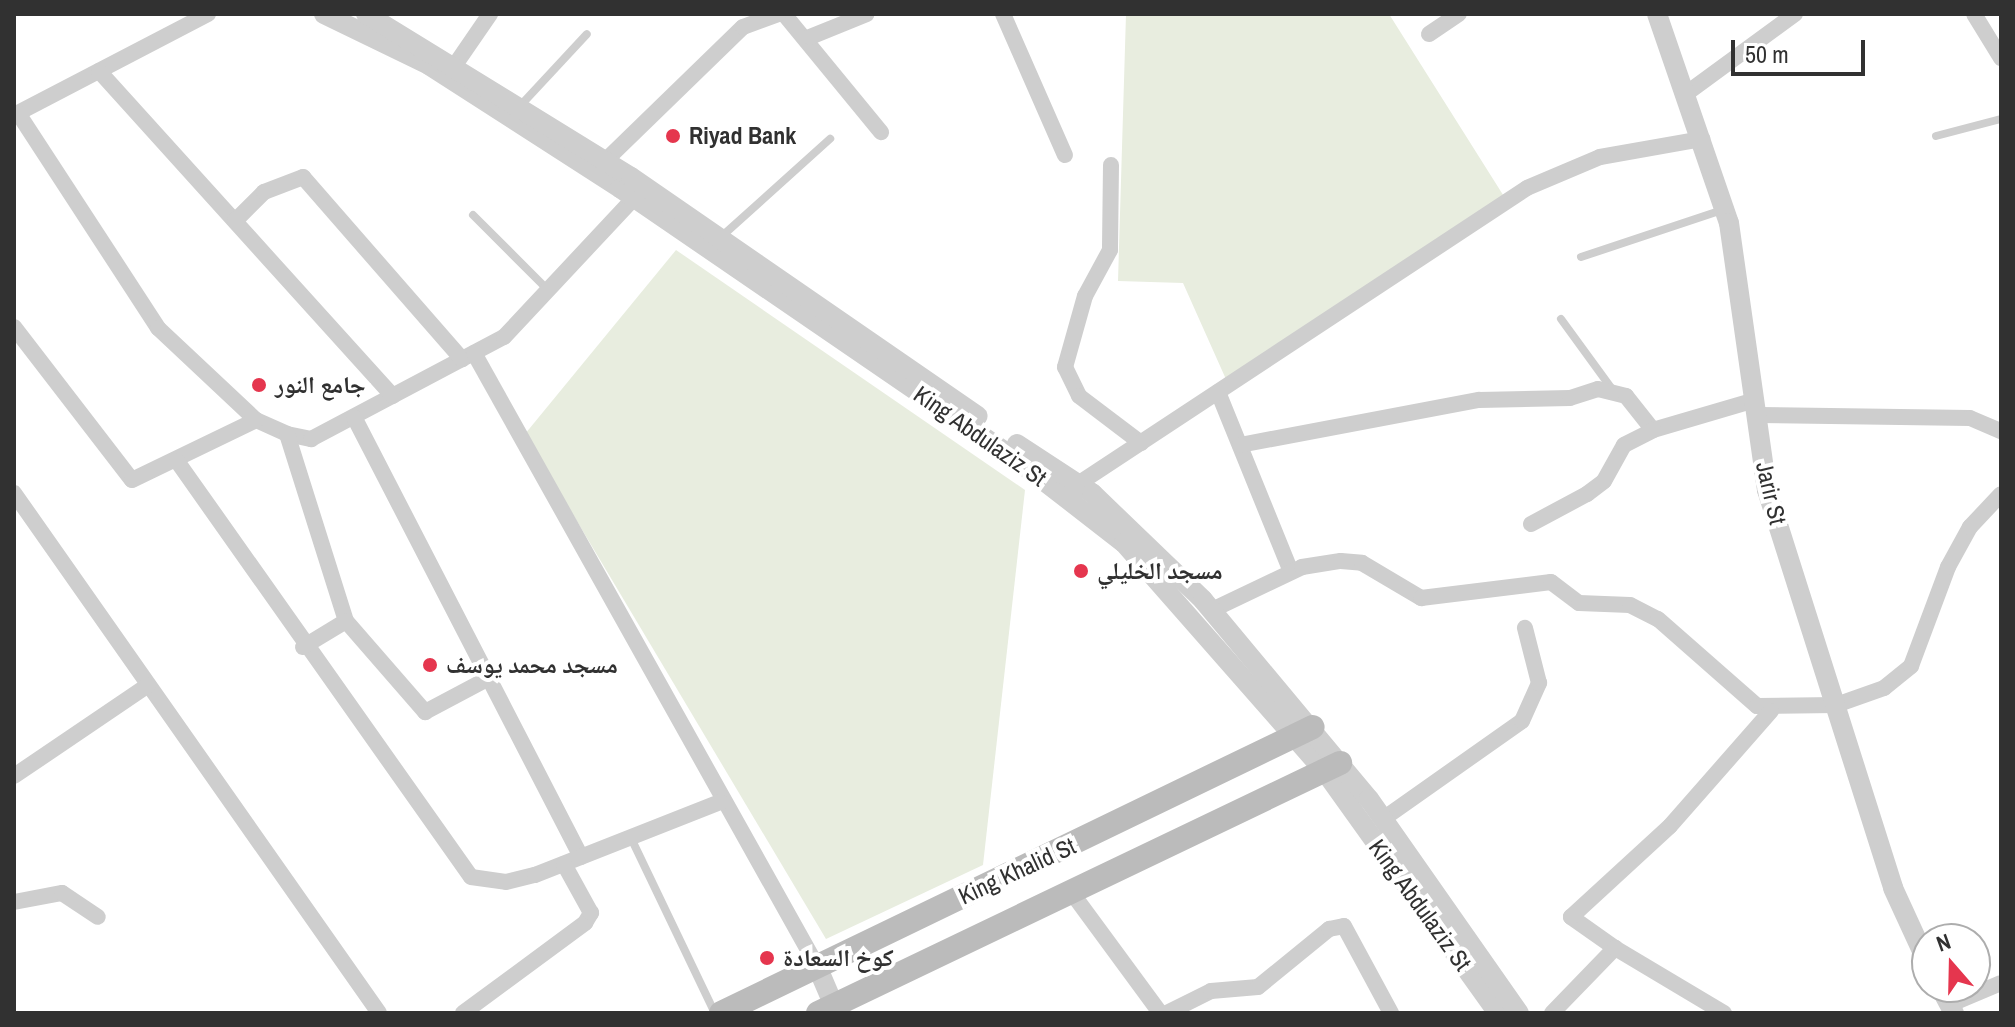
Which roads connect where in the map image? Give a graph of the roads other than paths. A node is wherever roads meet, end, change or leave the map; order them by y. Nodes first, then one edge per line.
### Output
1 (208, 14) edge
2 (324, 14) edge
3 (366, 14) edge
4 (490, 14) edge
5 (778, 14) edge
6 (784, 14) edge
7 (867, 14) edge
8 (1003, 14) edge
9 (1459, 14) edge
10 (1657, 14) edge
11 (1795, 14) edge
12 (1974, 14) edge
13 (738, 20) edge
14 (587, 34) dead end
15 (1429, 34) dead end
16 (810, 37) junction
17 (2001, 58) edge
18 (455, 65) junction
19 (99, 71) junction
20 (1687, 93) junction
21 (519, 107) junction
22 (2001, 119) edge
23 (881, 132) dead end
24 (1936, 136) dead end
25 (830, 139) dead end
26 (1702, 139) junction
27 (1065, 155) dead end
28 (605, 161) junction
29 (1111, 165) dead end
30 (634, 198) junction
31 (1725, 209) junction
32 (473, 215) dead end
33 (235, 221) junction
34 (720, 238) junction
35 (1581, 257) dead end
36 (547, 289) junction
37 (1561, 319) dead end
38 (14, 327) edge
39 (468, 356) junction
40 (1612, 390) junction
41 (1218, 392) junction
42 (393, 396) junction
43 (1757, 408) junction
44 (354, 417) junction
45 (256, 420) junction
46 (1653, 430) junction
47 (2001, 431) edge
48 (287, 434) junction
49 (1141, 443) junction
50 (1240, 445) junction
51 (177, 461) junction
52 (1078, 484) junction
53 (14, 493) edge
54 (2001, 494) edge
55 (1531, 524) dead end
56 (1291, 572) junction
57 (1212, 610) junction
58 (346, 621) junction
59 (1525, 628) dead end
60 (303, 647) junction
61 (489, 678) junction
62 (147, 686) junction
63 (1836, 705) junction
64 (1771, 711) junction
65 (1304, 733) junction
66 (1333, 768) junction
67 (15, 774) edge
68 (720, 802) junction
69 (1383, 819) junction
70 (631, 838) junction
71 (581, 857) junction
72 (564, 864) junction
73 (1072, 893) junction
74 (14, 902) edge
75 (98, 917) dead end
76 (1911, 927) edge
77 (1615, 948) junction
78 (817, 966) junction
79 (830, 1010) edge
80 (379, 1013) edge
81 (463, 1013) edge
82 (718, 1013) edge
83 (1160, 1013) edge
84 (1167, 1013) edge
85 (1391, 1013) edge
86 (1498, 1013) edge
87 (1519, 1013) edge
88 (1552, 1013) edge
89 (1724, 1013) edge

1 - 19 street
2 - 30 street, King Abdulaziz St
3 - 18 street, King Abdulaziz St
4 - 18 street
5 - 13 street
6 - 16 street
7 - 16 street
8 - 27 street
9 - 15 street
10 - 20 street, Jarir St
11 - 20 street
12 - 17 street
13 - 28 street
14 - 21 lane
16 - 23 street
18 - 21 street, King Abdulaziz St
19 - 33 street
19 - 45 street
20 - 26 street, Jarir St
21 - 28 street, King Abdulaziz St
22 - 24 lane
25 - 34 lane
26 - 31 street, Jarir St
26 - 41 street
28 - 34 street, King Abdulaziz St
29 - 49 street
30 - 36 street
30 - 65 street, King Abdulaziz St
31 - 35 lane
31 - 43 street, Jarir St
32 - 36 lane
33 - 39 street
33 - 42 street
34 - 52 street, King Abdulaziz St
36 - 39 street
37 - 40 lane
38 - 51 street
39 - 42 street
39 - 68 street
40 - 46 street
40 - 50 street
41 - 49 street
41 - 50 street
42 - 44 street
43 - 46 street
43 - 47 street
43 - 63 street, Jarir St
44 - 48 street
44 - 61 street
45 - 48 street
45 - 51 street
46 - 55 street
48 - 58 street
49 - 52 street
50 - 56 street
51 - 60 street
52 - 57 street, King Abdulaziz St
53 - 62 street
54 - 63 street
56 - 57 street
56 - 64 street
57 - 65 street, King Abdulaziz St
58 - 60 street
58 - 61 street
59 - 69 street
60 - 72 street
61 - 71 street
62 - 67 street
62 - 80 street
63 - 64 street
63 - 76 street, Jarir St
64 - 77 street
65 - 66 street, King Abdulaziz St
65 - 78 main road, King Khalid St
66 - 69 street, King Abdulaziz St
66 - 73 main road, King Khalid St
66 - 86 street, King Abdulaziz St
68 - 70 street
68 - 78 street
69 - 87 street, King Abdulaziz St
70 - 71 street
70 - 82 lane
71 - 72 street
72 - 81 street
73 - 79 main road, King Khalid St
73 - 83 street
74 - 75 street
77 - 88 street
77 - 89 street
78 - 79 street
78 - 82 main road, King Khalid St
84 - 85 street

